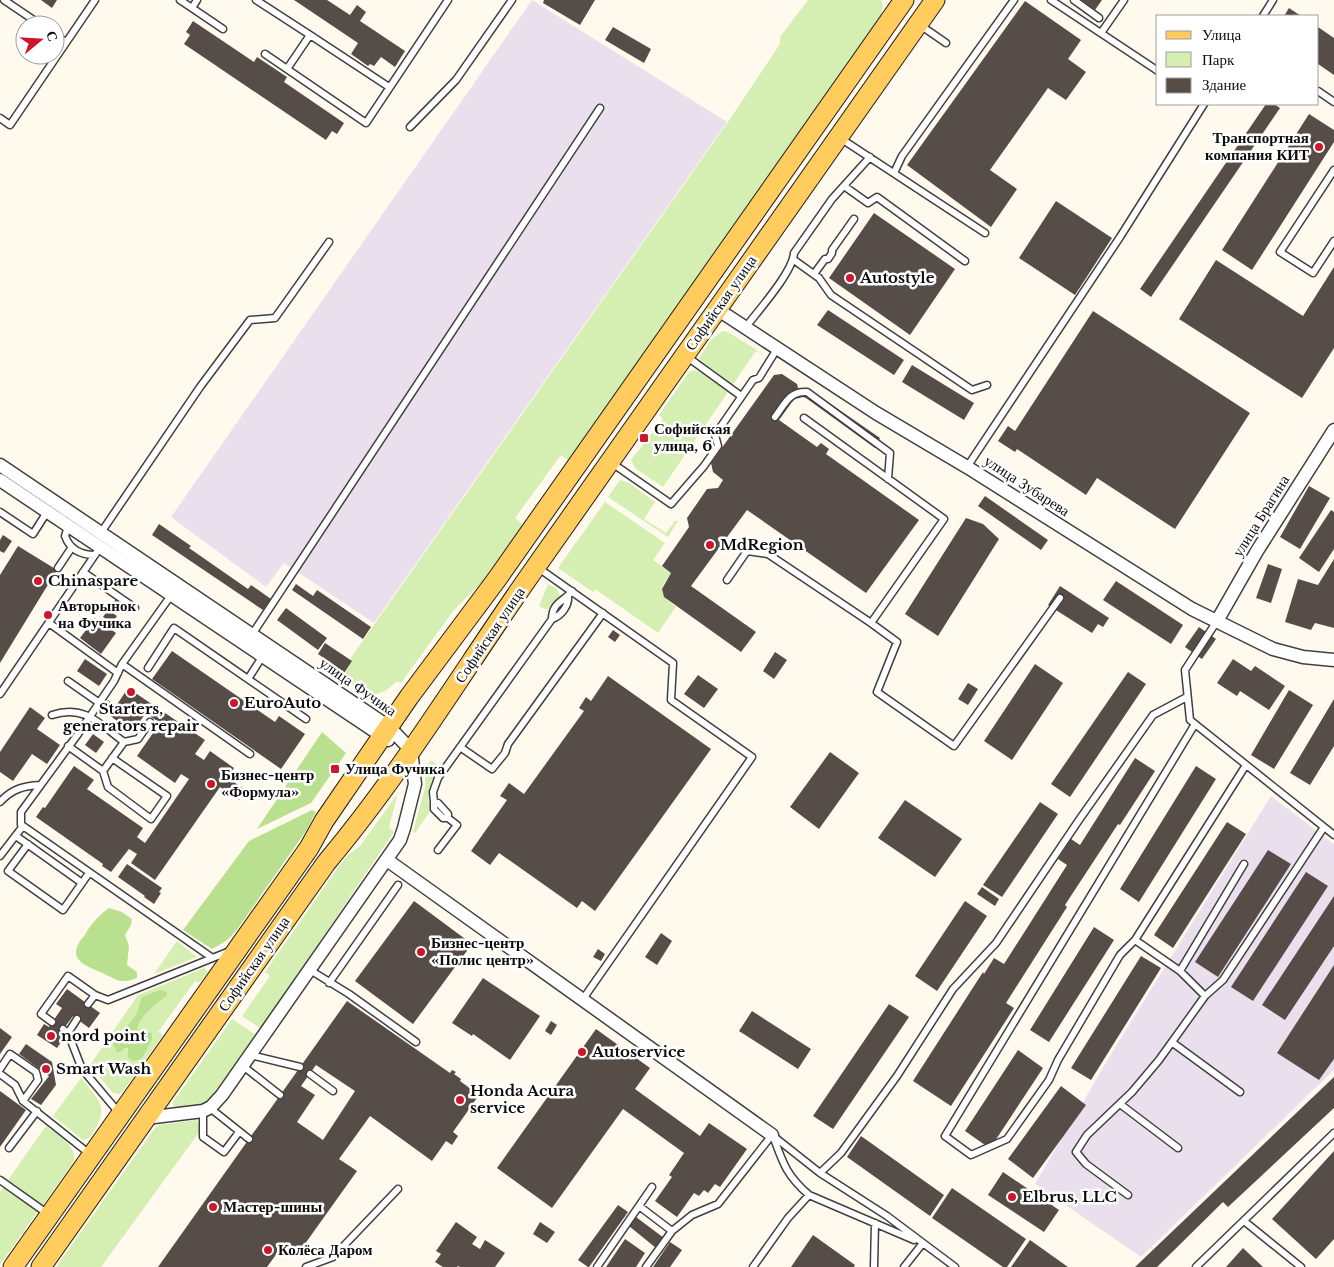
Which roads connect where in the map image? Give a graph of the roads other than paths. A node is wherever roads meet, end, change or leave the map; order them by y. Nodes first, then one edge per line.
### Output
1 (4, 0) edge
2 (95, 0) edge
3 (180, 0) edge
4 (197, 0) edge
5 (256, 0) edge
6 (448, 0) edge
7 (512, 0) edge
8 (935, 0) edge
9 (1014, 0) edge
10 (1051, 0) edge
11 (1074, 0) edge
12 (1124, 0) edge
13 (1273, 0) edge
14 (900, 1) edge
15 (192, 8) junction
16 (26, 15) edge
17 (1265, 15) edge
18 (1099, 18) dead end
19 (918, 24) junction
20 (223, 29) dead end
21 (1101, 33) junction
22 (310, 35) junction
23 (66, 42) joint
24 (946, 43) dead end
25 (265, 54) dead end
26 (287, 69) junction
27 (1156, 70) edge
28 (389, 87) junction
29 (1319, 92) edge
30 (1334, 102) edge
31 (1203, 105) edge
32 (600, 108) dead end
33 (0, 118) edge
34 (410, 127) dead end
35 (839, 137) junction
36 (870, 157) junction
37 (1334, 170) edge
38 (894, 173) junction
39 (844, 186) junction
40 (854, 219) dead end
41 (985, 233) dead end
42 (1334, 241) edge
43 (330, 242) dead end
44 (794, 260) junction
45 (965, 261) dead end
46 (814, 274) junction
47 (717, 309) junction
48 (745, 328) junction
49 (777, 349) junction
50 (685, 355) junction
51 (987, 385) dead end
52 (741, 396) junction
53 (775, 417) dead end
54 (804, 418) dead end
55 (1334, 430) edge
56 (610, 462) junction
57 (0, 465) edge
58 (968, 467) junction
59 (888, 479) junction
60 (0, 480) edge
61 (0, 512) edge
62 (47, 512) junction
63 (68, 526) junction
64 (99, 543) junction
65 (737, 543) dead end
66 (72, 547) junction
67 (747, 551) junction
68 (536, 566) junction
69 (58, 568) dead end
70 (83, 572) junction
71 (727, 580) dead end
72 (175, 590) junction
73 (570, 594) junction
74 (1060, 598) dead end
75 (136, 608) dead end
76 (603, 613) junction
77 (1216, 621) junction
78 (49, 623) junction
79 (871, 623) junction
80 (249, 640) junction
81 (262, 657) junction
82 (1334, 660) edge
83 (122, 664) junction
84 (148, 668) dead end
85 (118, 673) junction
86 (248, 679) junction
87 (68, 681) dead end
88 (0, 694) edge
89 (1185, 698) dead end
90 (98, 702) junction
91 (52, 714) dead end
92 (90, 717) junction
93 (306, 719) dead end
94 (150, 722) dead end
95 (1195, 724) junction
96 (385, 732) junction
97 (124, 742) junction
98 (68, 746) junction
99 (460, 747) junction
100 (411, 750) junction
101 (250, 754) dead end
102 (112, 758) junction
103 (1246, 765) junction
104 (102, 771) junction
105 (40, 785) junction
106 (0, 802) edge
107 (23, 826) junction
108 (1324, 827) junction
109 (1334, 834) edge
110 (16, 836) junction
111 (28, 844) junction
112 (438, 850) dead end
113 (0, 856) edge
114 (387, 860) junction
115 (1244, 864) dead end
116 (89, 873) junction
117 (82, 883) junction
118 (398, 885) dead end
119 (1135, 940) junction
120 (238, 948) junction
121 (211, 958) junction
122 (310, 970) junction
123 (1180, 971) junction
124 (330, 983) junction
125 (95, 995) junction
126 (1204, 996) junction
127 (583, 999) junction
128 (88, 1004) dead end
129 (77, 1019) dead end
130 (52, 1022) dead end
131 (416, 1042) dead end
132 (1173, 1042) junction
133 (246, 1061) junction
134 (300, 1066) dead end
135 (0, 1069) edge
136 (0, 1074) edge
137 (310, 1074) dead end
138 (332, 1091) dead end
139 (1240, 1092) dead end
140 (280, 1095) dead end
141 (23, 1101) junction
142 (1120, 1104) junction
143 (206, 1110) junction
144 (37, 1111) junction
145 (120, 1115) junction
146 (146, 1118) junction
147 (239, 1132) junction
148 (1334, 1133) edge
149 (772, 1134) junction
150 (249, 1140) dead end
151 (9, 1148) dead end
152 (1178, 1148) dead end
153 (92, 1156) junction
154 (820, 1173) junction
155 (0, 1180) edge
156 (652, 1187) dead end
157 (398, 1189) dead end
158 (808, 1194) junction
159 (1128, 1195) dead end
160 (639, 1206) junction
161 (50, 1215) junction
162 (1244, 1220) junction
163 (875, 1223) junction
164 (672, 1231) junction
165 (922, 1243) junction
166 (13, 1267) edge
167 (41, 1267) edge
168 (306, 1267) edge
169 (597, 1267) edge
170 (646, 1267) edge
171 (753, 1267) edge
172 (874, 1267) edge
173 (904, 1267) edge
174 (955, 1267) edge
175 (1196, 1267) edge
176 (1301, 1267) edge

1 - 16 lane
2 - 23 lane
3 - 15 lane
4 - 15 lane
5 - 22 lane
6 - 28 lane
7 - 34 lane
8 - 19 main road, Софийская улица
9 - 38 lane
10 - 21 lane
11 - 18 lane
12 - 21 lane
13 - 17 lane
14 - 96 main road, Софийская улица
15 - 20 lane
19 - 24 lane
19 - 35 main road, Софийская улица
21 - 27 lane
22 - 26 lane
22 - 28 lane
23 - 33 lane
25 - 26 lane
26 - 28 lane
29 - 30 lane
31 - 58 lane
32 - 80 lane
35 - 36 lane
35 - 47 main road, Софийская улица
36 - 38 lane
36 - 39 lane
37 - 42 lane
38 - 41 lane
39 - 44 lane
39 - 45 lane
40 - 46 lane
43 - 64 lane
44 - 46 lane
44 - 48 lane
46 - 51 lane
47 - 48 street, улица Зубарева
47 - 50 main road, Софийская улица
48 - 49 street, улица Зубарева
49 - 52 lane
49 - 58 street, улица Зубарева
50 - 52 lane
50 - 56 main road, Софийская улица
52 - 56 lane
53 - 59 lane
54 - 59 lane
55 - 77 street, улица Брагина
56 - 68 main road, Софийская улица
57 - 64 street, улица Фучика
58 - 77 street, улица Зубарева
59 - 79 lane
60 - 62 street, улица Фучика
61 - 62 lane
62 - 63 street, улица Фучика
63 - 64 street, улица Фучика
63 - 66 lane
64 - 66 lane
64 - 70 lane
64 - 72 street, улица Фучика
65 - 67 lane
66 - 69 lane
67 - 71 lane
67 - 79 lane
68 - 73 lane
68 - 100 main road, Софийская улица
70 - 75 lane
70 - 78 lane
72 - 80 street, улица Фучика
72 - 83 lane
73 - 76 lane
73 - 99 lane
74 - 79 lane
76 - 99 lane
76 - 127 lane
77 - 82 street, улица Зубарева
77 - 95 lane
78 - 85 lane
78 - 88 lane
80 - 81 street, улица Фучика
80 - 96 street, улица Фучика
81 - 86 lane
81 - 96 street, улица Фучика
83 - 85 lane
83 - 101 lane
84 - 86 lane
85 - 90 lane
86 - 93 lane
87 - 90 lane
89 - 154 lane
90 - 92 lane
91 - 92 lane
92 - 97 lane
92 - 98 lane
94 - 97 lane
95 - 103 lane
95 - 119 lane
96 - 100 street, улица Фучика
96 - 120 main road, Софийская улица
97 - 102 lane
98 - 104 lane
98 - 105 lane
99 - 112 lane
100 - 114 street
100 - 146 main road, Софийская улица
102 - 104 lane
102 - 104 lane
103 - 108 lane
103 - 119 lane
105 - 106 lane
105 - 107 lane
107 - 110 lane
107 - 116 lane
108 - 109 lane
108 - 126 lane
110 - 111 lane
110 - 113 lane
111 - 117 lane
111 - 117 lane
114 - 122 street
114 - 127 street
115 - 123 lane
116 - 117 lane
116 - 121 lane
118 - 124 lane
119 - 123 lane
120 - 121 lane
120 - 145 main road, Софийская улица
121 - 125 lane
122 - 124 lane
122 - 133 street
123 - 126 lane
124 - 131 lane
125 - 128 lane
125 - 130 lane
126 - 132 lane
127 - 149 street
129 - 145 lane
132 - 139 lane
132 - 142 lane
133 - 134 lane
133 - 140 lane
133 - 143 street
135 - 141 lane
136 - 141 lane
137 - 138 lane
141 - 144 lane
142 - 152 lane
142 - 159 lane
143 - 146 street
143 - 147 lane
143 - 147 lane
144 - 151 lane
144 - 153 lane
145 - 153 main road, Софийская улица
146 - 167 main road, Софийская улица
147 - 150 lane
148 - 162 lane
149 - 154 lane
149 - 158 lane
149 - 164 lane
153 - 161 main road, Софийская улица
154 - 165 lane
155 - 161 lane
156 - 160 lane
157 - 168 lane
158 - 163 lane
158 - 171 lane
160 - 164 lane
160 - 169 lane
161 - 166 main road, Софийская улица
162 - 175 lane
162 - 176 lane
163 - 165 lane
163 - 172 lane
164 - 170 lane
165 - 173 lane
165 - 174 lane

